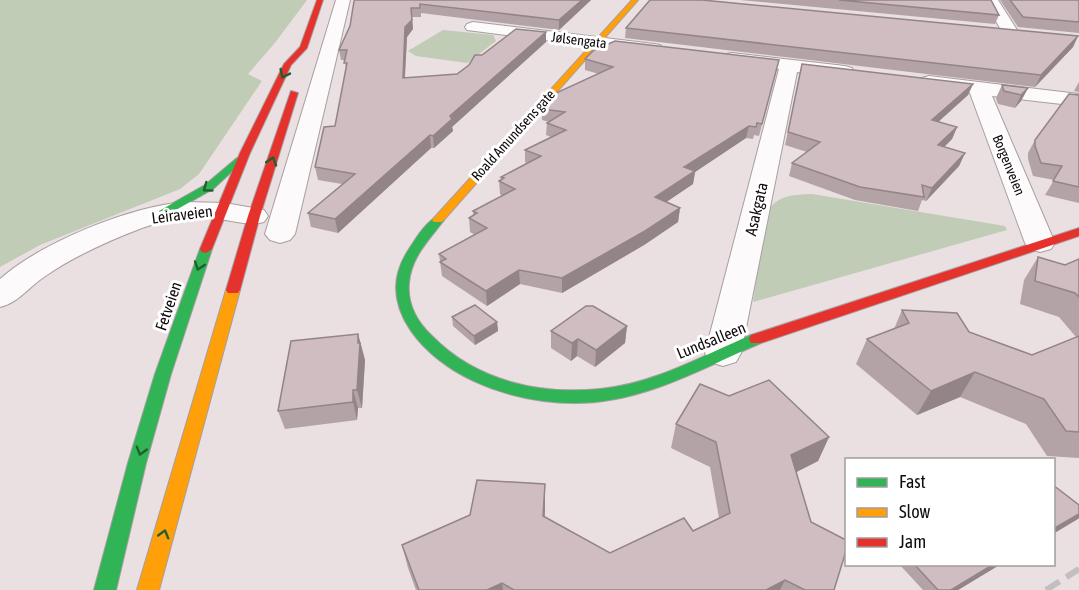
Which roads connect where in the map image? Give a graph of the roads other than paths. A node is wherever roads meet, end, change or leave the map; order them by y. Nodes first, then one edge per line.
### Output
1 (320, 0) edge
2 (343, 0) edge
3 (635, 0) edge
4 (991, 0) edge
5 (473, 27) dead end
6 (988, 30) edge
7 (596, 42) junction
8 (303, 48) junction
9 (670, 51) edge
10 (718, 56) edge
11 (789, 65) junction
12 (860, 74) edge
13 (907, 79) edge
14 (978, 87) junction
15 (1079, 100) edge
16 (245, 153) junction
17 (163, 213) junction
18 (254, 216) junction
19 (217, 219) junction
20 (1079, 232) edge
21 (280, 234) dead end
22 (96, 238) junction
23 (1040, 243) junction
24 (402, 277) joint
25 (0, 297) edge
26 (723, 353) junction
27 (105, 590) edge
28 (148, 590) edge

1 - 8 main road, Fetveien
2 - 21 street
3 - 7 main road, Roald Amundsens gate
4 - 6 street
5 - 7 street, Jølsengata
7 - 9 street, Jølsengata
7 - 24 main road, Roald Amundsens gate
8 -> 16 main road, Fetveien
18 -> 8 main road, Fetveien
10 - 11 street
11 - 12 street
11 - 26 street, Asakgata
13 - 14 street
14 - 15 street
14 - 23 street, Borgenveien
16 -> 17 main road
16 - 19 main road, Fetveien
17 - 19 street, Leiraveien
17 - 22 street, Leiraveien
18 - 19 street, Leiraveien
28 -> 18 main road, Fetveien
19 - 22 street, Leiraveien
19 -> 27 main road, Fetveien
20 - 23 main road, Lundsalleen
22 - 25 street, Leiraveien
23 - 26 main road, Lundsalleen
24 - 26 main road, Lundsalleen

